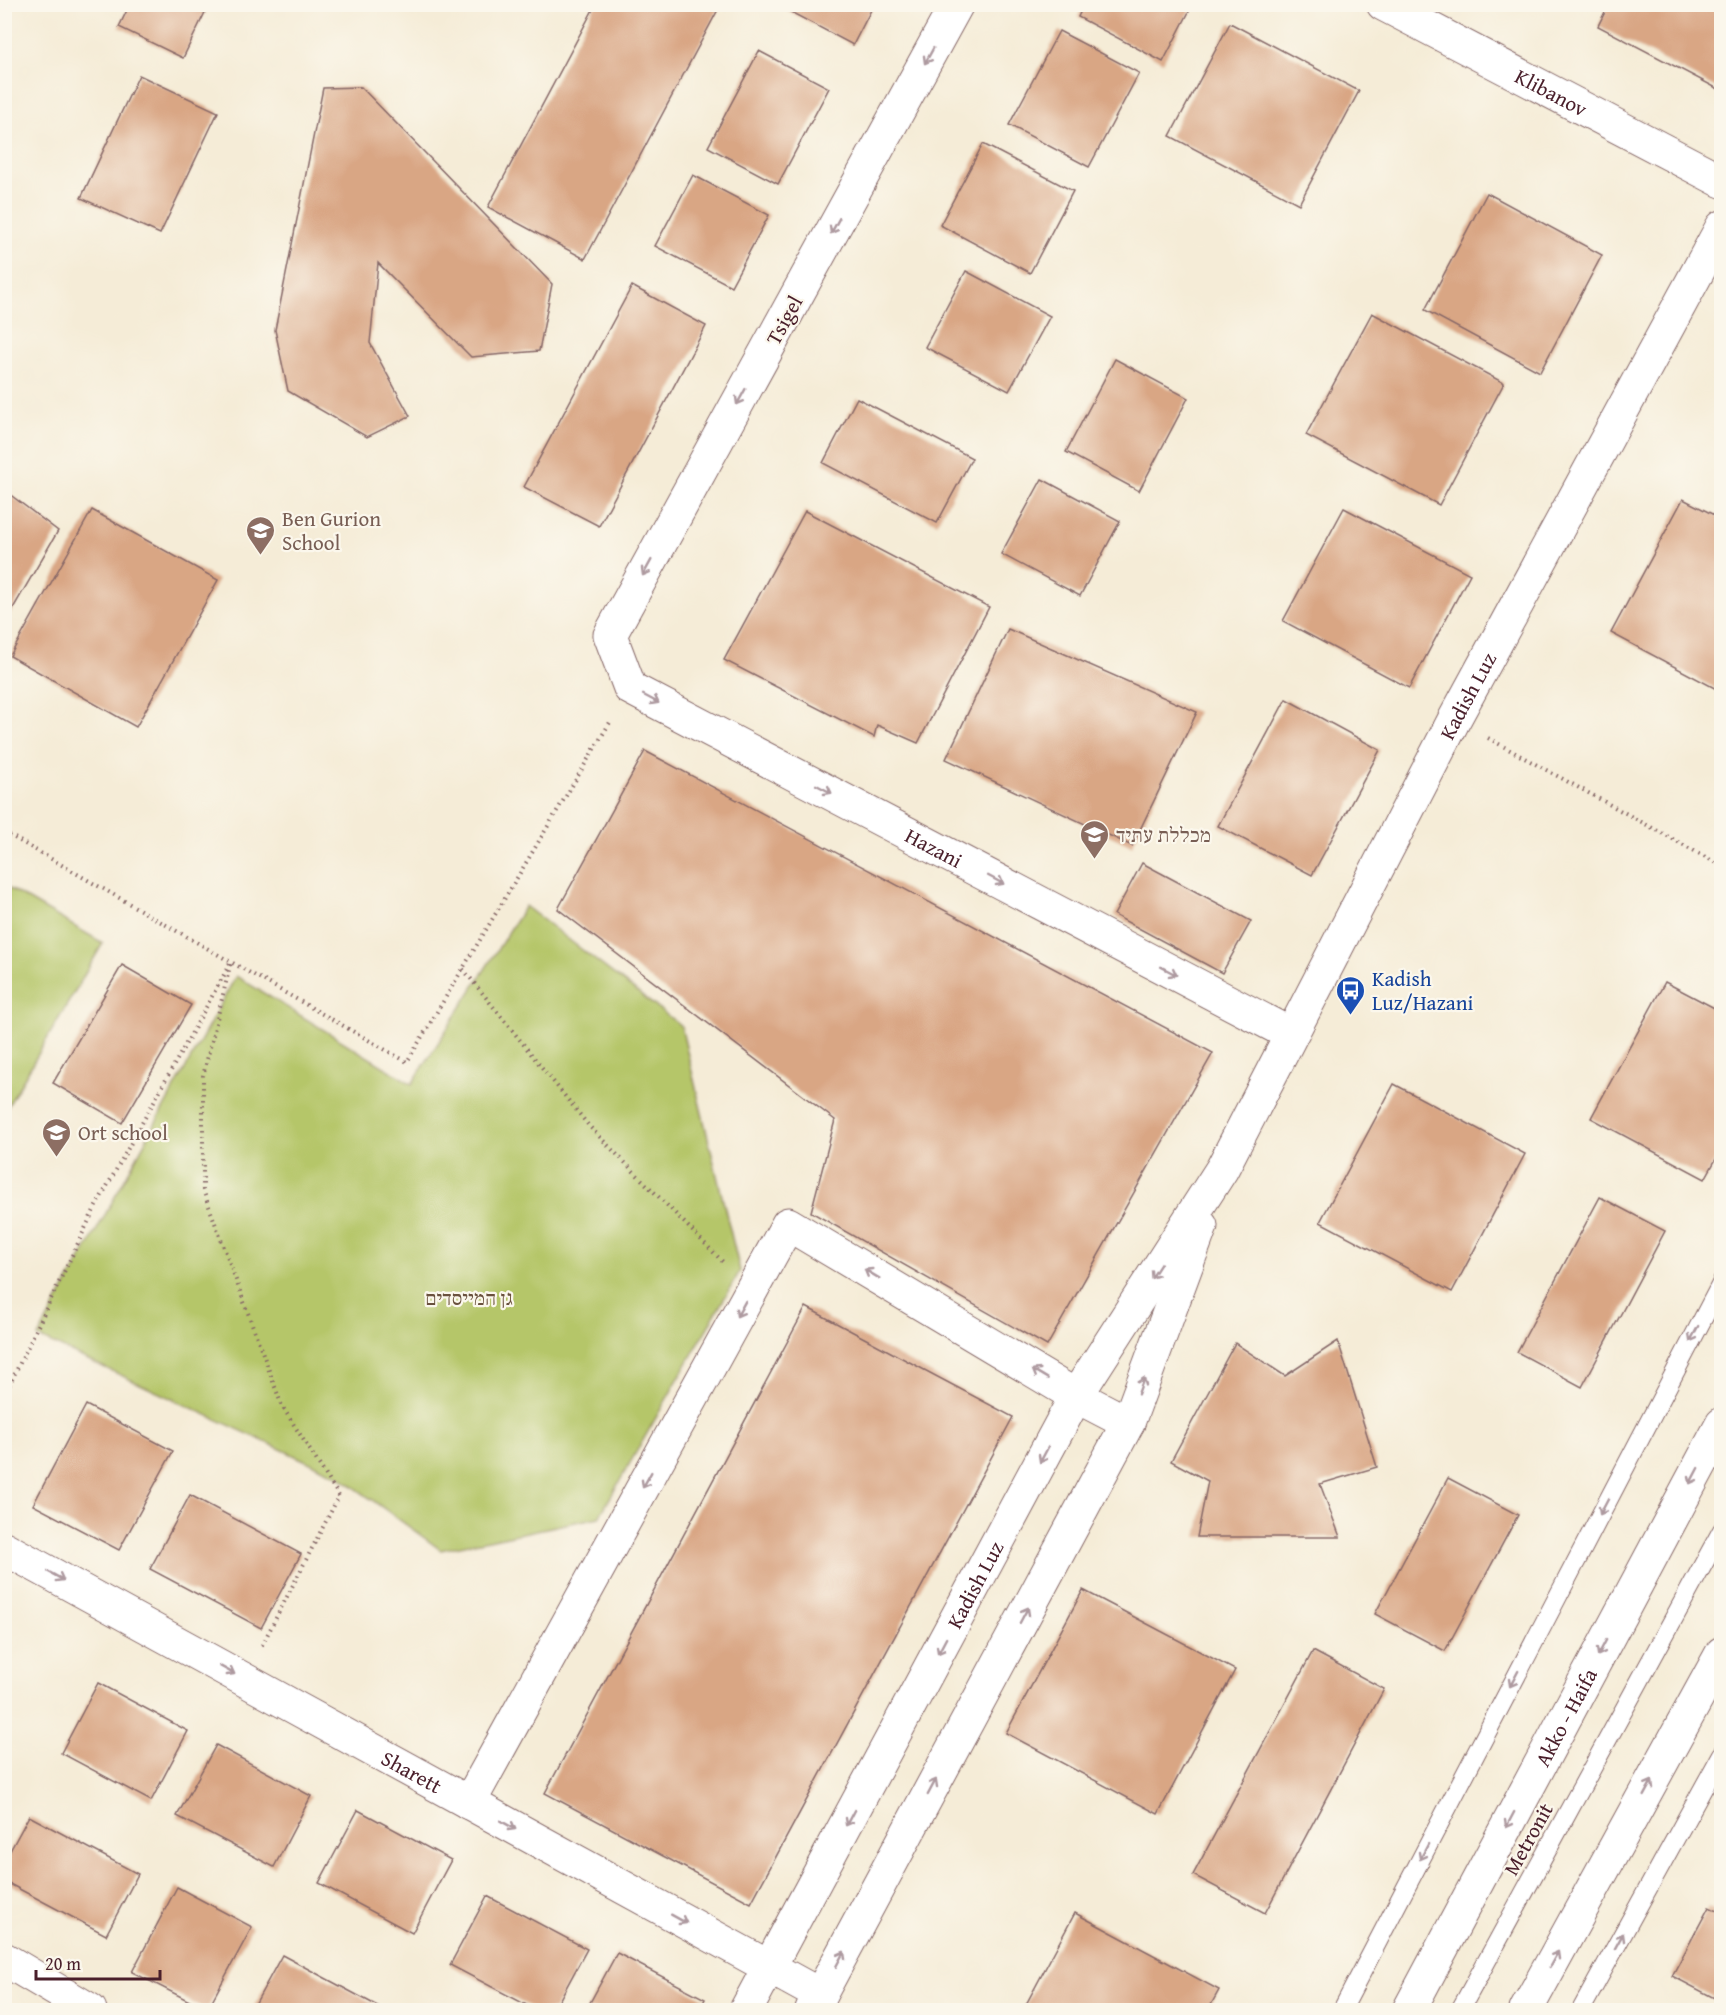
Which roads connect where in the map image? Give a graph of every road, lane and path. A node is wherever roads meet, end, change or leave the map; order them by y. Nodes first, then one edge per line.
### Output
1 (957, 4) edge
2 (1383, 4) edge
3 (1722, 182) edge
4 (1722, 226) edge
5 (630, 688) junction
6 (1454, 720) junction
7 (4, 832) edge
8 (1722, 866) edge
9 (231, 962) junction
10 (463, 969) junction
11 (1290, 1034) junction
12 (1222, 1169) junction
13 (1722, 1282) edge
14 (751, 1291) junction
15 (4, 1396) edge
16 (1076, 1396) junction
17 (1128, 1423) junction
18 (1722, 1424) edge
19 (1722, 1530) edge
20 (4, 1548) edge
21 (1722, 1653) edge
22 (244, 1680) junction
23 (1722, 1754) edge
24 (468, 1803) junction
25 (4, 1959) edge
26 (769, 1968) junction
27 (816, 2003) edge
28 (90, 2010) edge
29 (746, 2010) edge
30 (1342, 2010) edge
31 (1408, 2010) edge
32 (1460, 2010) edge
33 (1526, 2010) edge
34 (1581, 2010) edge

1 -> 5 main road, Tsigel
2 - 3 main road, Klibanov
4 - 6 main road, Kadish Luz
5 - 10 path
5 -> 11 main road, Hazani
6 - 8 path
6 - 11 main road, Kadish Luz
7 - 9 path
9 - 10 path
9 - 15 path
9 - 22 path
10 - 14 path
11 - 12 main road, Kadish Luz
12 -> 16 main road, Kadish Luz
17 -> 12 main road, Kadish Luz
13 -> 30 lane
16 -> 14 main road
14 -> 24 main road
16 - 17 main road
16 -> 26 main road, Kadish Luz
27 -> 17 main road, Kadish Luz
18 -> 31 main road, Akko - Haifa
19 - 32 lane, Metronit
20 -> 22 main road, Sharett
33 -> 21 main road
22 - 24 main road, Sharett
34 -> 23 lane
24 -> 26 main road, Sharett
25 - 28 main road
26 - 27 main road, Sharett
26 - 29 main road, Kadish Luz

